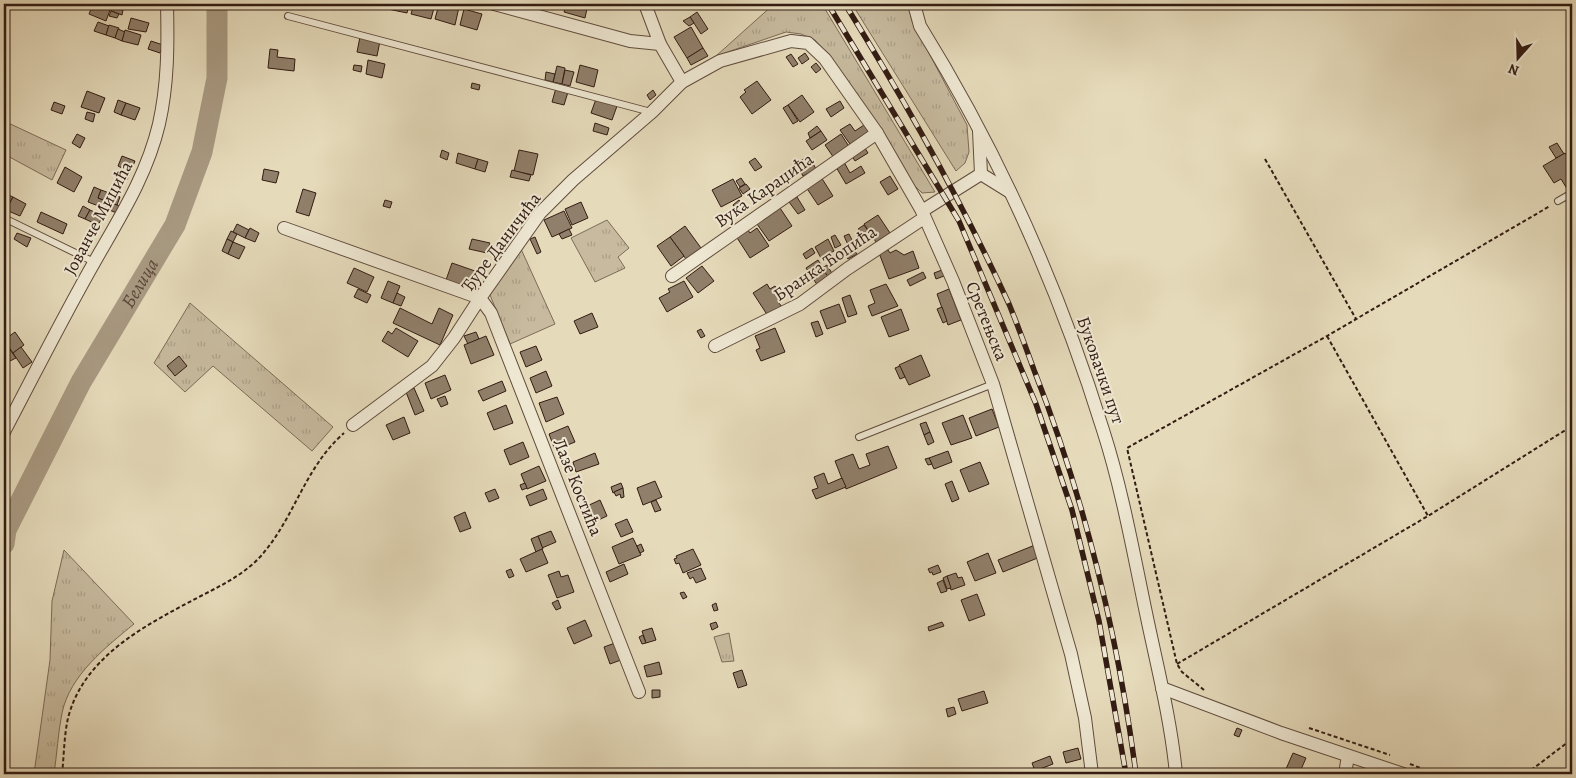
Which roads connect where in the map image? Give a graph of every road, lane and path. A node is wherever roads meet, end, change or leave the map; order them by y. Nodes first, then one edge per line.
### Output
1 (168, 4) edge
2 (494, 4) edge
3 (645, 4) edge
4 (914, 4) edge
5 (288, 16) dead end
6 (660, 44) junction
7 (682, 82) junction
8 (652, 112) junction
9 (979, 129) junction
10 (877, 133) junction
11 (1264, 159) dead end
12 (981, 174) junction
13 (1572, 193) edge
14 (1013, 194) junction
15 (1558, 201) joint
16 (923, 215) junction
17 (4, 218) edge
18 (284, 228) dead end
19 (94, 262) junction
20 (672, 276) dead end
21 (480, 298) junction
22 (1356, 319) junction
23 (1326, 336) junction
24 (715, 346) dead end
25 (993, 384) junction
26 (353, 424) joint
27 (1572, 426) edge
28 (4, 432) edge
29 (859, 437) dead end
30 (1428, 516) junction
31 (1177, 664) junction
32 (1162, 688) junction
33 (639, 692) dead end
34 (1207, 692) dead end
35 (1304, 727) dead end
36 (1572, 739) edge
37 (1348, 756) junction
38 (1396, 758) dead end
39 (1404, 761) dead end
40 (1572, 767) edge
41 (62, 774) edge
42 (1092, 774) edge
43 (1176, 774) edge
44 (1345, 774) edge
45 (1403, 774) edge
46 (1436, 774) edge
47 (1526, 774) edge
48 (1553, 774) edge

1 - 19 street, Јованче Мицића
2 - 6 street
3 - 6 street
4 - 9 street, Буковачки пут
5 - 8 lane
6 - 7 street
7 - 8 street, Ђуре Даничића
7 - 10 street, Сретењска
8 - 21 street, Ђуре Даничића
9 - 12 street
9 - 14 street, Буковачки пут
10 - 16 street, Сретењска
10 - 20 street, Вука Караџића
11 - 22 path
12 - 14 street
12 - 16 street, Бранка Ћопића
13 - 15 lane
14 - 32 street, Буковачки пут
15 - 22 path
16 - 24 street, Бранка Ћопића
16 - 25 street, Сретењска
17 - 19 lane
18 - 21 street
19 - 28 street, Јованче Мицића
21 - 26 street, Ђуре Даничића
21 - 33 street, Лазе Костића
22 - 23 path
23 - 30 path
23 - 31 path
25 - 29 lane
25 - 42 street, Сретењска
26 - 41 path
27 - 30 path
30 - 31 path
31 - 34 path
32 - 37 street
32 - 43 street, Буковачки пут
35 - 38 path
36 - 47 path
37 - 44 street
37 - 45 street
39 - 46 path
40 - 48 path

